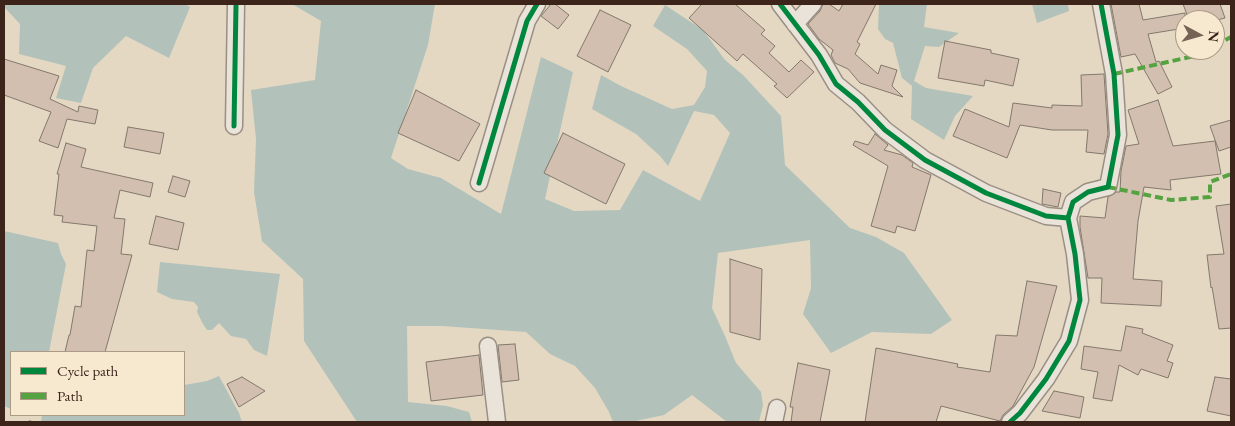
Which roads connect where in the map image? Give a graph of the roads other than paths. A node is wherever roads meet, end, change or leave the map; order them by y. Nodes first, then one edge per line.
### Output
1 (236, 4) edge
2 (537, 4) edge
3 (780, 4) edge
4 (813, 4) edge
5 (1101, 4) edge
6 (795, 24) junction
7 (234, 126) dead end
8 (479, 183) dead end
9 (1068, 218) junction
10 (488, 346) dead end
11 (497, 422) edge
12 (1010, 422) edge

1 - 7 street
2 - 8 street
3 - 6 street
4 - 6 street
5 - 9 street
6 - 9 street
9 - 12 street
10 - 11 street

